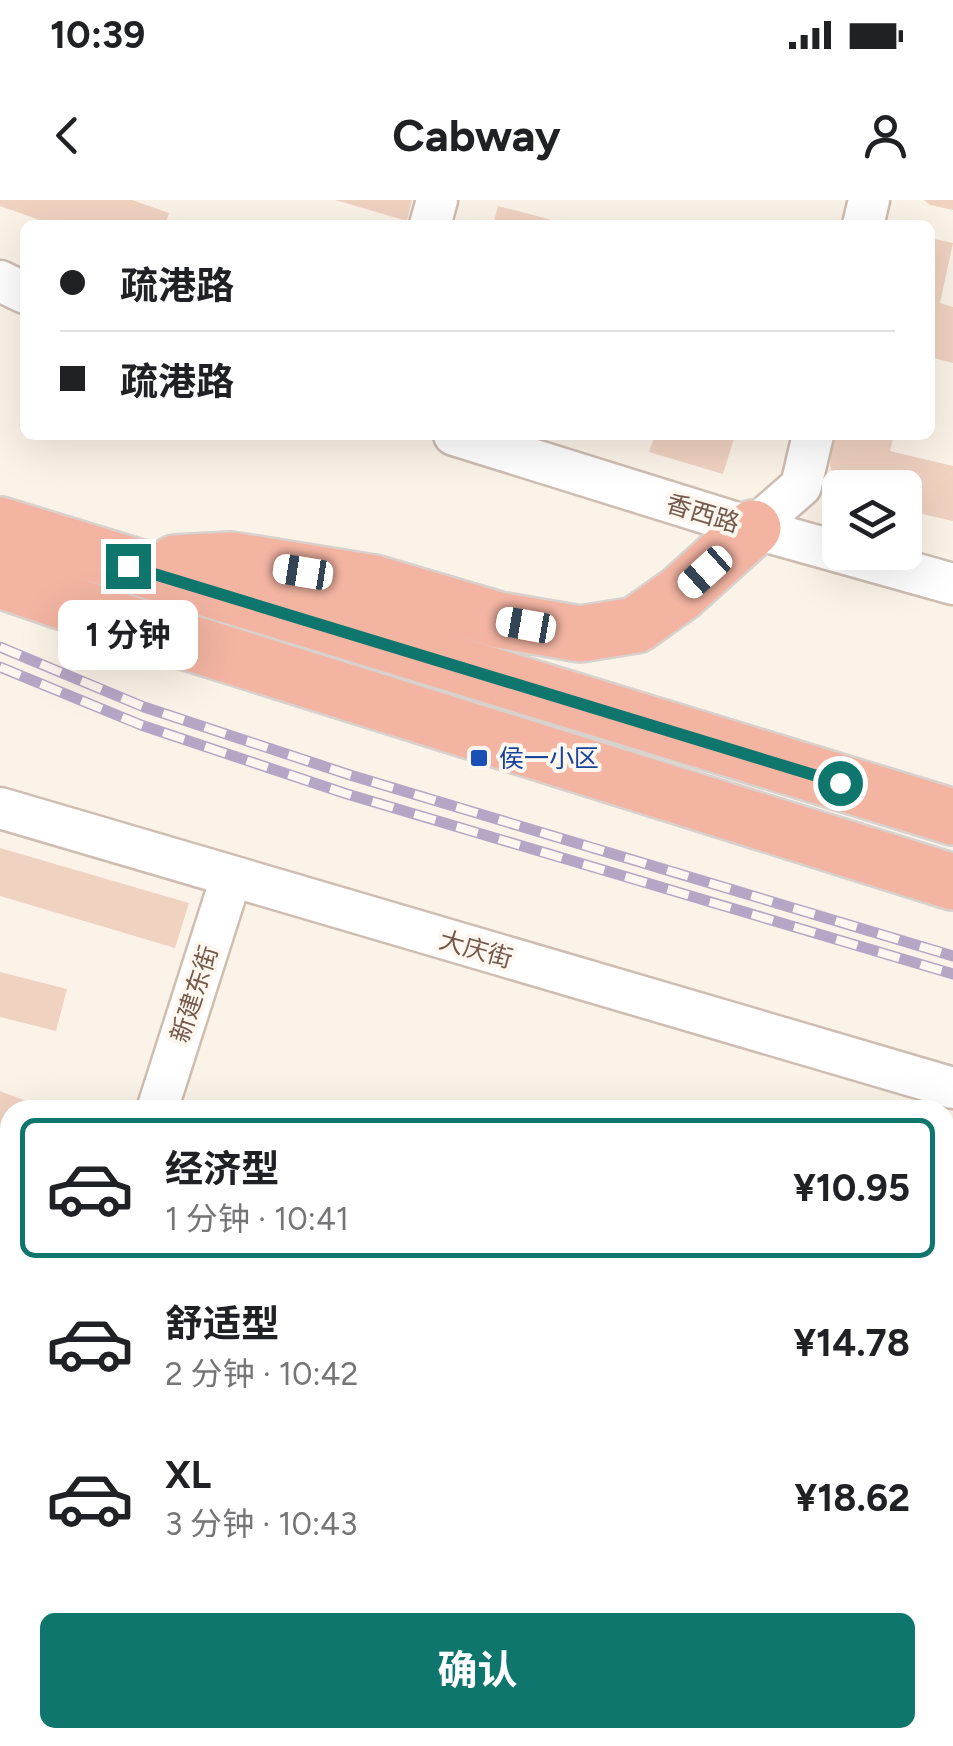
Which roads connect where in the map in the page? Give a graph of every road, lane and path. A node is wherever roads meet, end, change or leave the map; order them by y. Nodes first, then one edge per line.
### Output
1 (470, 440) edge
2 (812, 440) edge
3 (0, 524) edge
4 (753, 528) junction
5 (128, 566) junction
6 (0, 580) edge
7 (953, 584) edge
8 (0, 808) edge
9 (953, 817) edge
10 (231, 878) junction
11 (953, 882) edge
12 (953, 1088) edge
13 (159, 1100) edge

1 - 4 street, 香西路
2 - 4 street
3 - 5 highway
4 - 5 highway
4 - 7 street, 香西路
5 - 9 highway
6 - 11 highway
8 - 10 street, 大庆街
10 - 12 street, 大庆街
10 - 13 street, 新建东街

